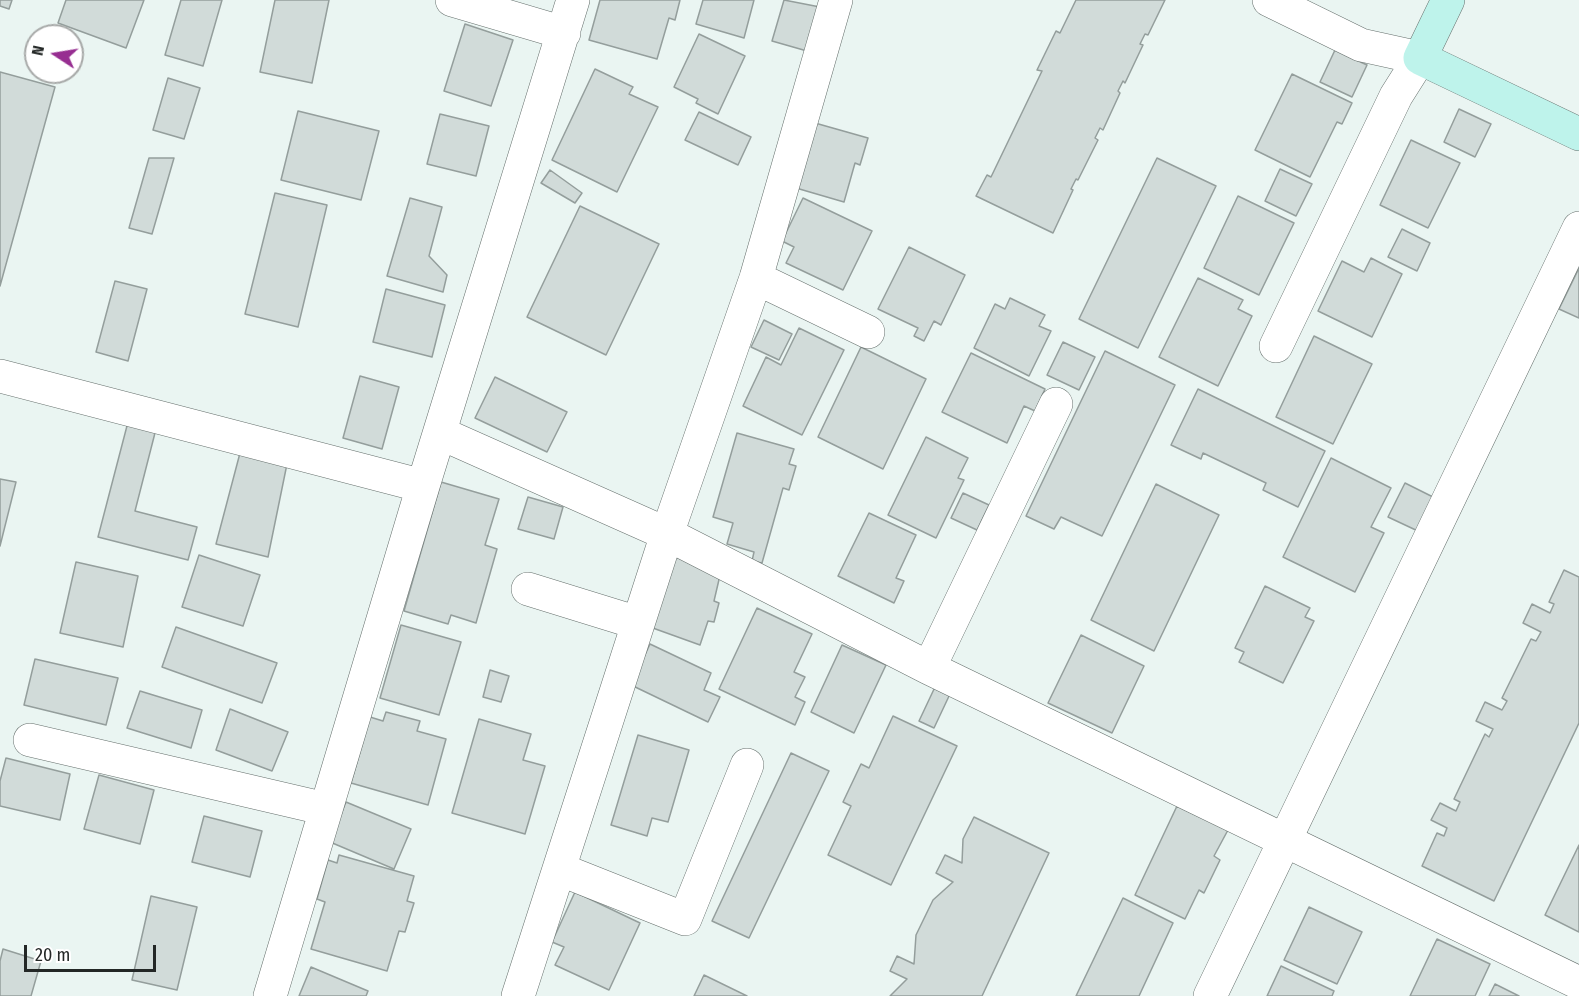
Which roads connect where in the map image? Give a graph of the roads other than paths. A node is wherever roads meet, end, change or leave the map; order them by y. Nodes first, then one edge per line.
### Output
1 (452, 0) edge
2 (573, 0) edge
3 (836, 0) edge
4 (1269, 0) edge
5 (1448, 0) edge
6 (564, 33) junction
7 (1420, 58) junction
8 (1579, 134) edge
9 (1579, 228) edge
10 (756, 278) junction
11 (868, 332) dead end
12 (1276, 346) dead end
13 (0, 376) edge
14 (1056, 404) dead end
15 (440, 434) junction
16 (423, 486) junction
17 (667, 534) junction
18 (528, 589) dead end
19 (638, 623) junction
20 (929, 668) junction
21 (30, 740) dead end
22 (747, 765) dead end
23 (326, 808) junction
24 (1284, 841) junction
25 (559, 869) junction
26 (1579, 983) edge
27 (270, 996) edge
28 (518, 996) edge
29 (1210, 996) edge

1 - 6 street
2 - 6 street
3 - 10 street
4 - 7 street
5 - 7 street
6 - 15 street
7 - 8 street
7 - 12 street
9 - 24 street
10 - 11 street
10 - 17 street
13 - 16 street
14 - 20 street
15 - 16 street
15 - 17 street
16 - 23 street
17 - 19 street
17 - 20 street
18 - 19 street
19 - 25 street
20 - 24 street
21 - 23 street
22 - 25 street
23 - 27 street
24 - 26 street
24 - 29 street
25 - 28 street

